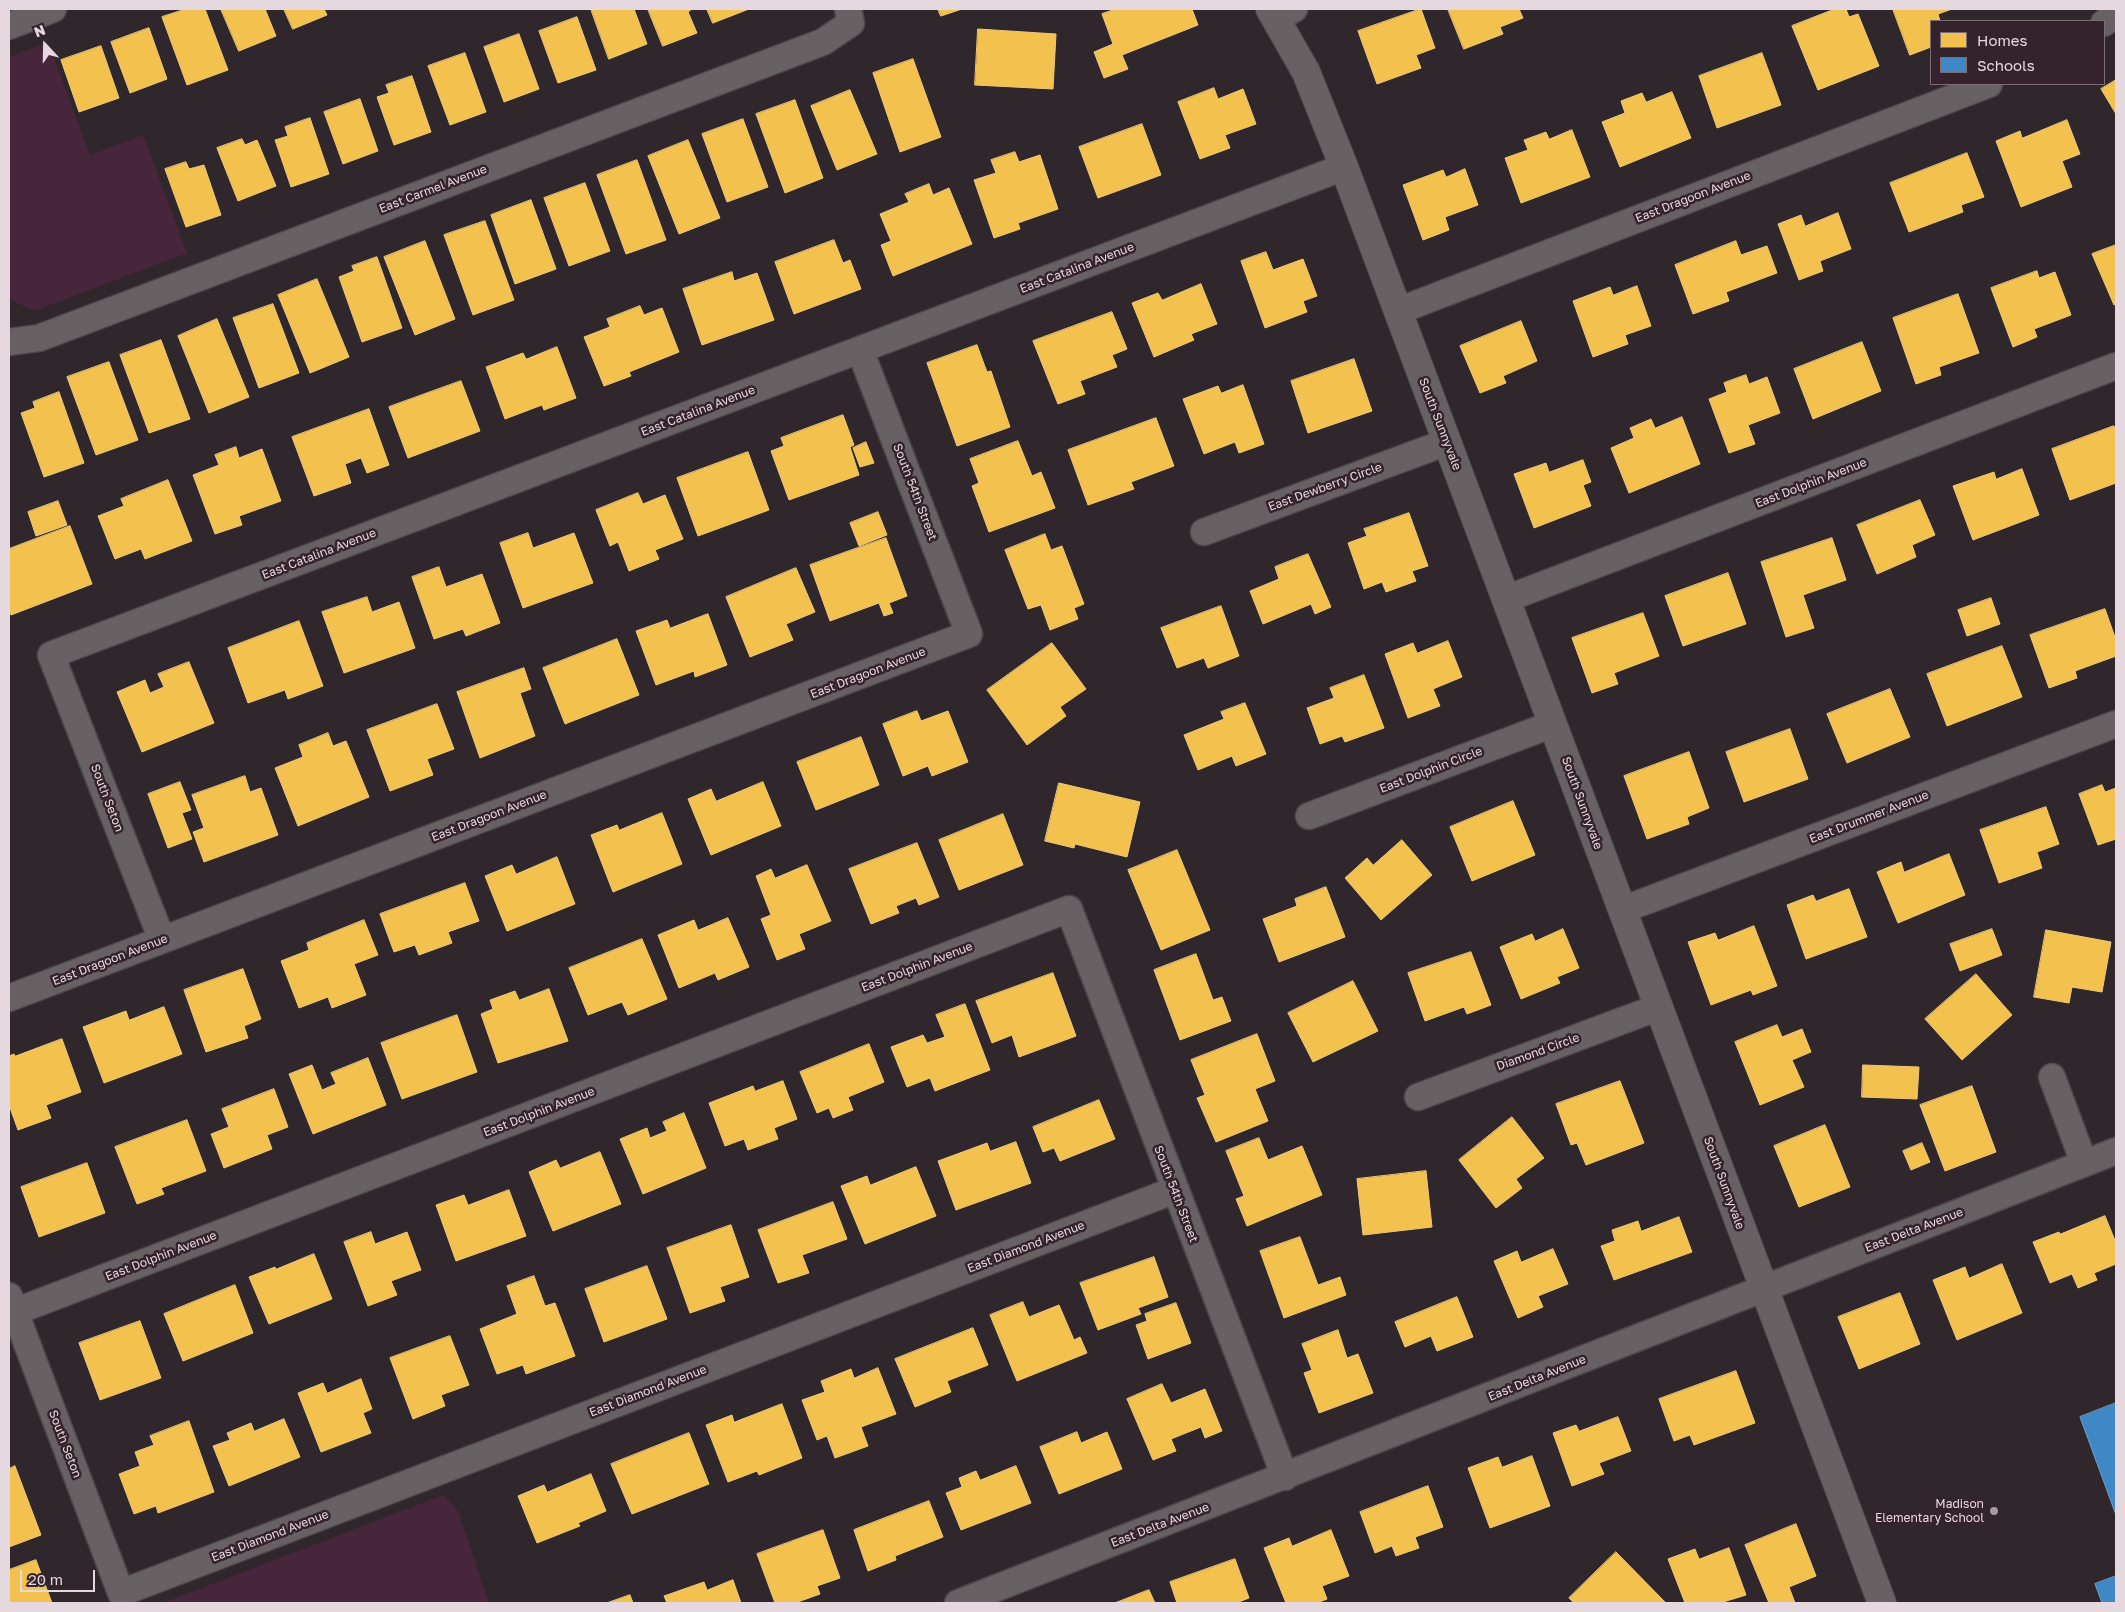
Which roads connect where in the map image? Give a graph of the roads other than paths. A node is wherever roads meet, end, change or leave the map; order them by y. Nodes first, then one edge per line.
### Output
1 (52, 9) edge
2 (1280, 12) edge
3 (2116, 14) edge
4 (850, 16) edge
5 (2105, 21) edge
6 (9, 26) edge
7 (1986, 85) edge
8 (1344, 167) junction
9 (1398, 311) junction
10 (9, 342) edge
11 (860, 350) junction
12 (2116, 366) edge
13 (1447, 442) junction
14 (1204, 532) dead end
15 (1506, 599) junction
16 (969, 634) joint
17 (51, 655) joint
18 (1553, 724) junction
19 (2116, 724) edge
20 (1309, 816) dead end
21 (1069, 909) joint
22 (1622, 910) junction
23 (162, 940) junction
24 (9, 998) edge
25 (1659, 1007) junction
26 (2052, 1077) dead end
27 (1418, 1097) dead end
28 (2116, 1151) edge
29 (2084, 1164) junction
30 (1175, 1190) junction
31 (1764, 1289) junction
32 (11, 1307) edge
33 (1285, 1477) junction
34 (121, 1593) joint
35 (958, 1603) edge
36 (1882, 1603) edge

1 - 6 street
2 - 8 street, South Sunnyvale
3 - 5 street
4 - 10 street, East Carmel Avenue
7 - 9 street, East Dragoon Avenue
8 - 9 street, South Sunnyvale
8 - 11 street, East Catalina Avenue
9 - 13 street, South Sunnyvale
11 - 16 street, South 54th Street
11 - 17 street, East Catalina Avenue
12 - 15 street, East Dolphin Avenue
13 - 14 street, East Dewberry Circle
13 - 15 street, South Sunnyvale
15 - 18 street, South Sunnyvale
16 - 23 street, East Dragoon Avenue
17 - 23 street, South Seton
18 - 20 street, East Dolphin Circle
18 - 22 street, South Sunnyvale
19 - 22 street, East Drummer Avenue
21 - 30 street, South 54th Street
21 - 32 street, East Dolphin Avenue
22 - 25 street, South Sunnyvale
23 - 24 street, East Dragoon Avenue
25 - 27 street, Diamond Circle
25 - 31 street, South Sunnyvale
26 - 29 street
28 - 29 street, East Delta Avenue
29 - 31 street, East Delta Avenue
30 - 33 street, South 54th Street
30 - 34 street, East Diamond Avenue
31 - 33 street, East Delta Avenue
31 - 36 street, South Sunnyvale
32 - 34 street, South Seton
33 - 35 street, East Delta Avenue

